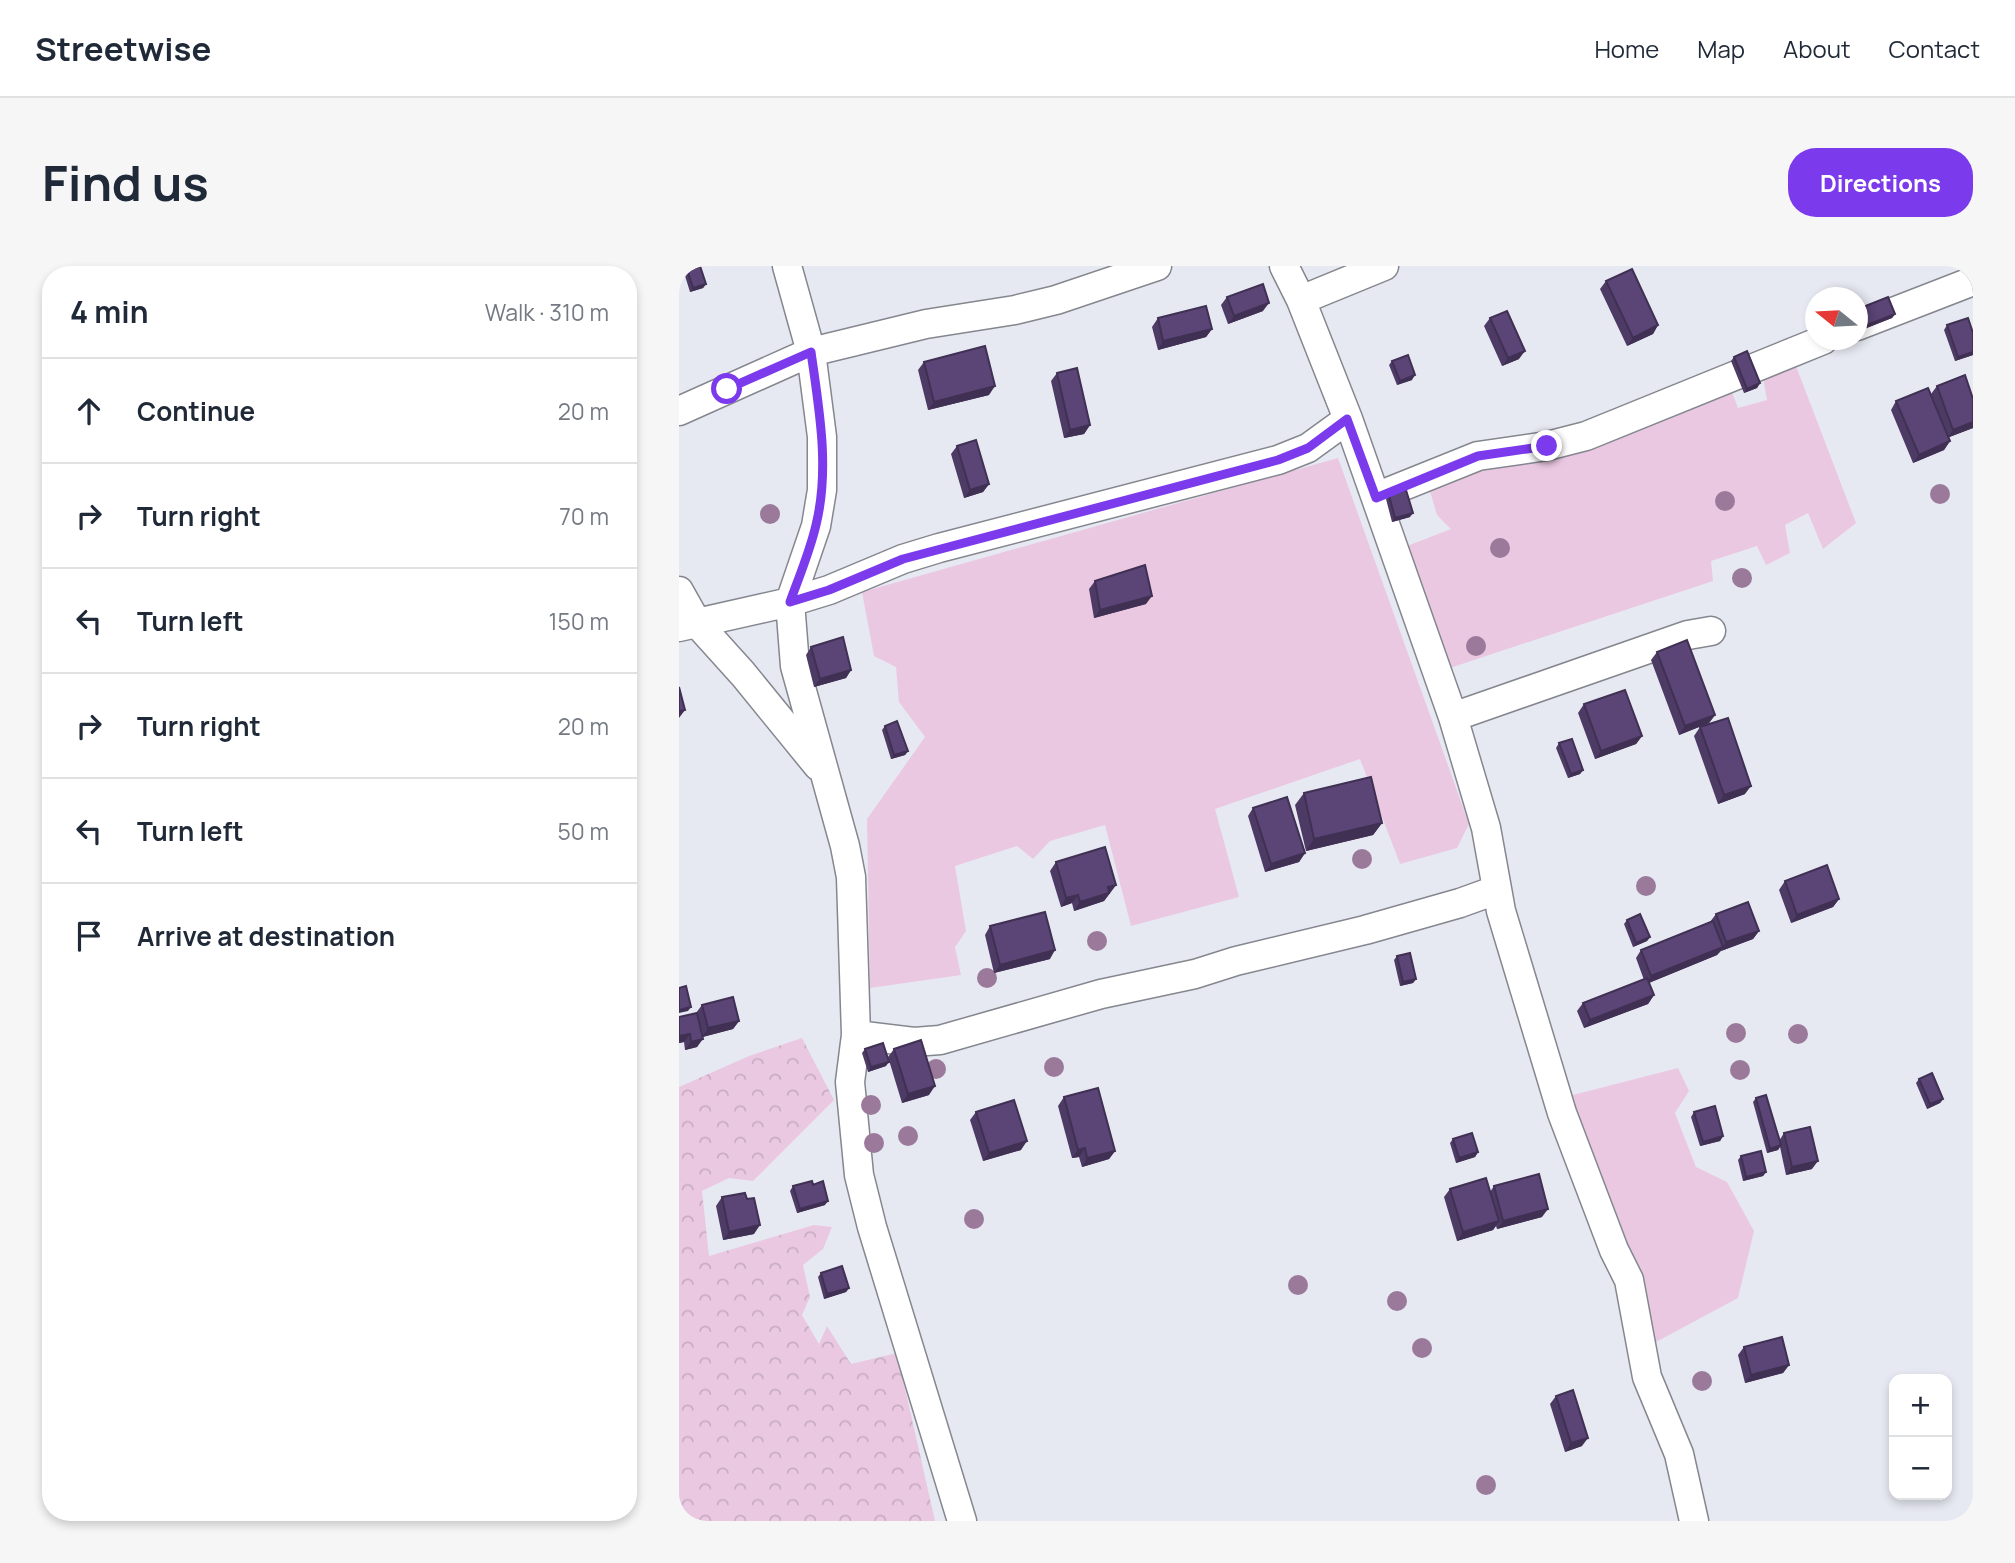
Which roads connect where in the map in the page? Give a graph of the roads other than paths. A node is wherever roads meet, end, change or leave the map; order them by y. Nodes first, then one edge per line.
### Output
1 (787, 266) edge
2 (1157, 266) edge
3 (1284, 266) edge
4 (1384, 266) edge
5 (1973, 281) edge
6 (1301, 300) junction
7 (1868, 322) edge
8 (1805, 347) edge
9 (811, 352) junction
10 (679, 411) edge
11 (1347, 419) junction
12 (1376, 498) junction
13 (679, 591) edge
14 (790, 602) junction
15 (688, 625) edge
16 (1711, 631) dead end
17 (1453, 717) junction
18 (825, 775) junction
19 (1496, 890) junction
20 (856, 1035) junction
21 (962, 1521) edge
22 (1694, 1521) edge

1 - 9 street
2 - 9 street
3 - 6 street
4 - 6 street
5 - 7 street
6 - 11 street
8 - 12 street
9 - 10 street
9 - 14 street
11 - 12 street
11 - 14 street
12 - 17 street
13 - 15 street
14 - 15 street
14 - 18 street
15 - 18 street
16 - 17 street
17 - 19 street
18 - 20 street
19 - 20 street
19 - 22 street
20 - 21 street

